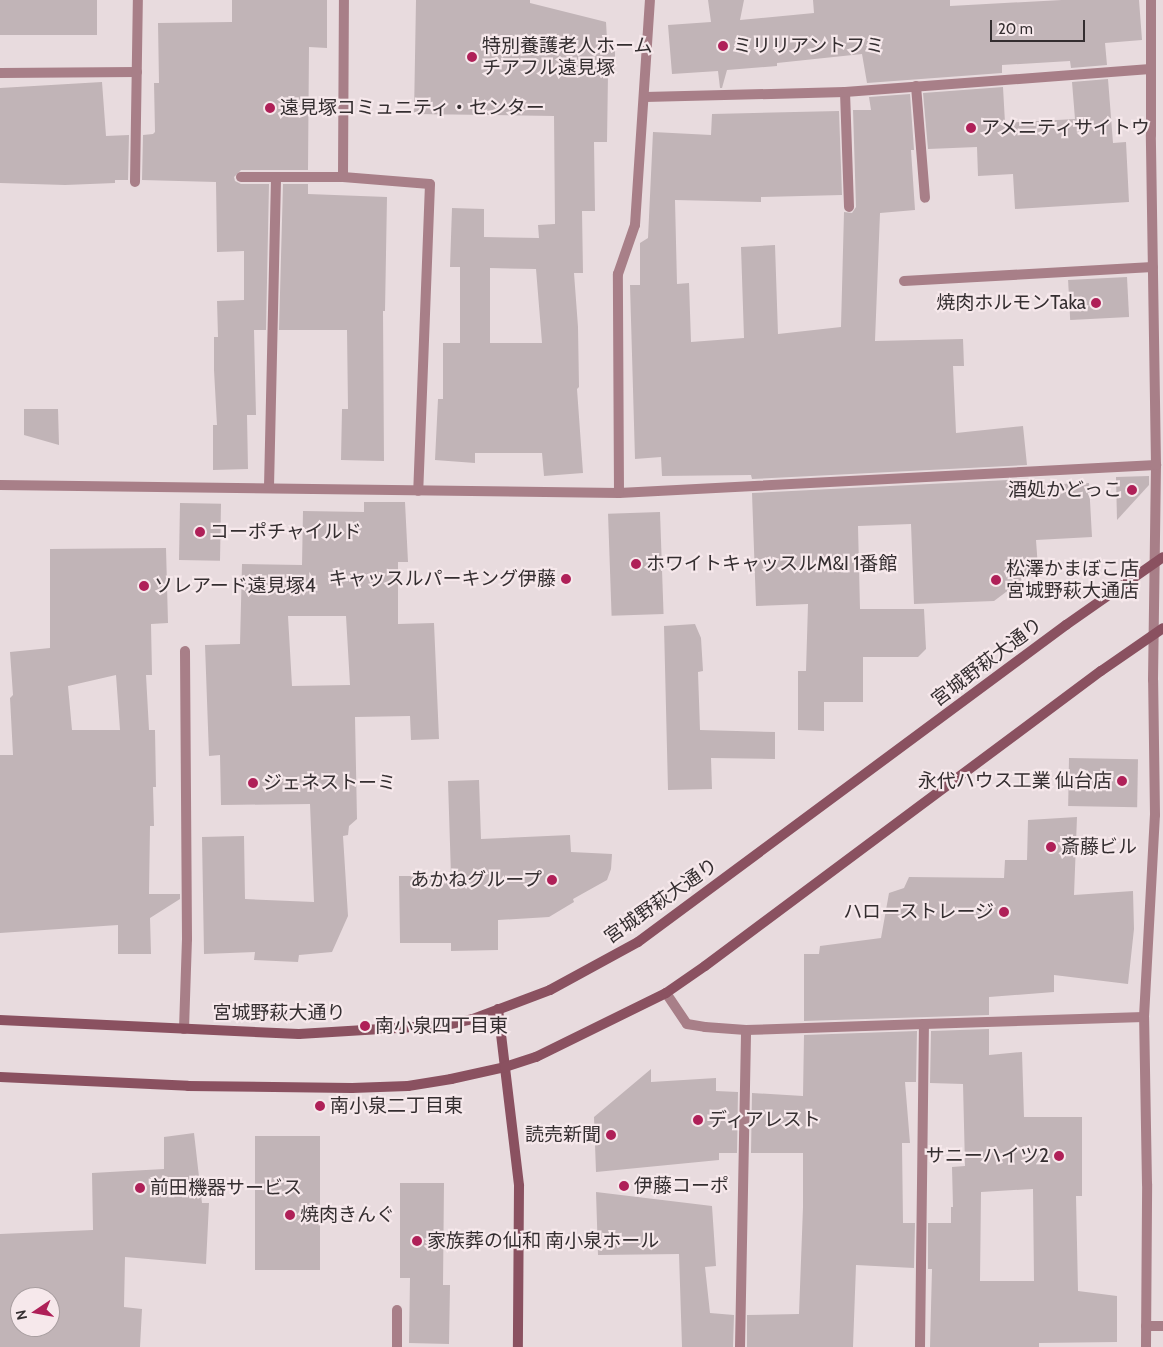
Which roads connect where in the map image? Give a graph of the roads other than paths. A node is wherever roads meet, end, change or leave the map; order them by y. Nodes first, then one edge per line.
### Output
1 (138, 0) edge
2 (344, 0) edge
3 (650, 0) edge
4 (1151, 0) edge
5 (1150, 69) junction
6 (137, 72) junction
7 (0, 73) edge
8 (916, 86) junction
9 (845, 92) junction
10 (645, 96) junction
11 (241, 177) dead end
12 (343, 177) junction
13 (276, 178) junction
14 (135, 182) dead end
15 (925, 198) dead end
16 (848, 207) dead end
17 (1153, 267) junction
18 (904, 281) dead end
19 (1156, 465) junction
20 (0, 485) edge
21 (269, 487) junction
22 (418, 491) junction
23 (619, 493) junction
24 (1159, 560) edge
25 (1163, 628) edge
26 (1154, 635) junction
27 (185, 651) dead end
28 (1158, 696) edge
29 (1158, 876) edge
30 (666, 992) junction
31 (498, 1009) junction
32 (1144, 1017) junction
33 (0, 1020) edge
34 (924, 1024) junction
35 (184, 1029) junction
36 (746, 1030) junction
37 (505, 1067) junction
38 (0, 1077) edge
39 (397, 1310) dead end
40 (1146, 1326) junction
41 (1163, 1326) edge
42 (397, 1347) edge
43 (518, 1347) edge
44 (740, 1347) edge
45 (920, 1347) edge
46 (1146, 1347) edge

1 - 6 street
2 - 12 street
3 - 10 street
4 - 5 street
5 - 8 street
5 - 17 street
6 - 7 street
6 - 14 street
8 - 9 street
8 - 15 street
9 - 10 street
9 - 16 street
10 - 23 street
11 - 13 street
12 - 13 street
12 - 22 street
13 - 21 street
17 - 18 street
17 - 19 street
19 - 23 street
19 - 24 street
20 - 21 street
21 - 22 street
22 - 23 street
24 - 26 street
24 - 31 street, 宮城野萩大通り
25 - 26 street
26 - 28 street
26 - 30 street
27 - 35 street
28 - 29 street
29 - 32 street
30 - 36 street
30 - 37 street
31 - 35 street, 宮城野萩大通り
31 - 37 street
32 - 34 street
32 - 40 street
33 - 35 street, 宮城野萩大通り
34 - 36 street
34 - 45 street
36 - 44 street
37 - 38 street
37 - 43 street
39 - 42 street
40 - 41 street
40 - 46 street

